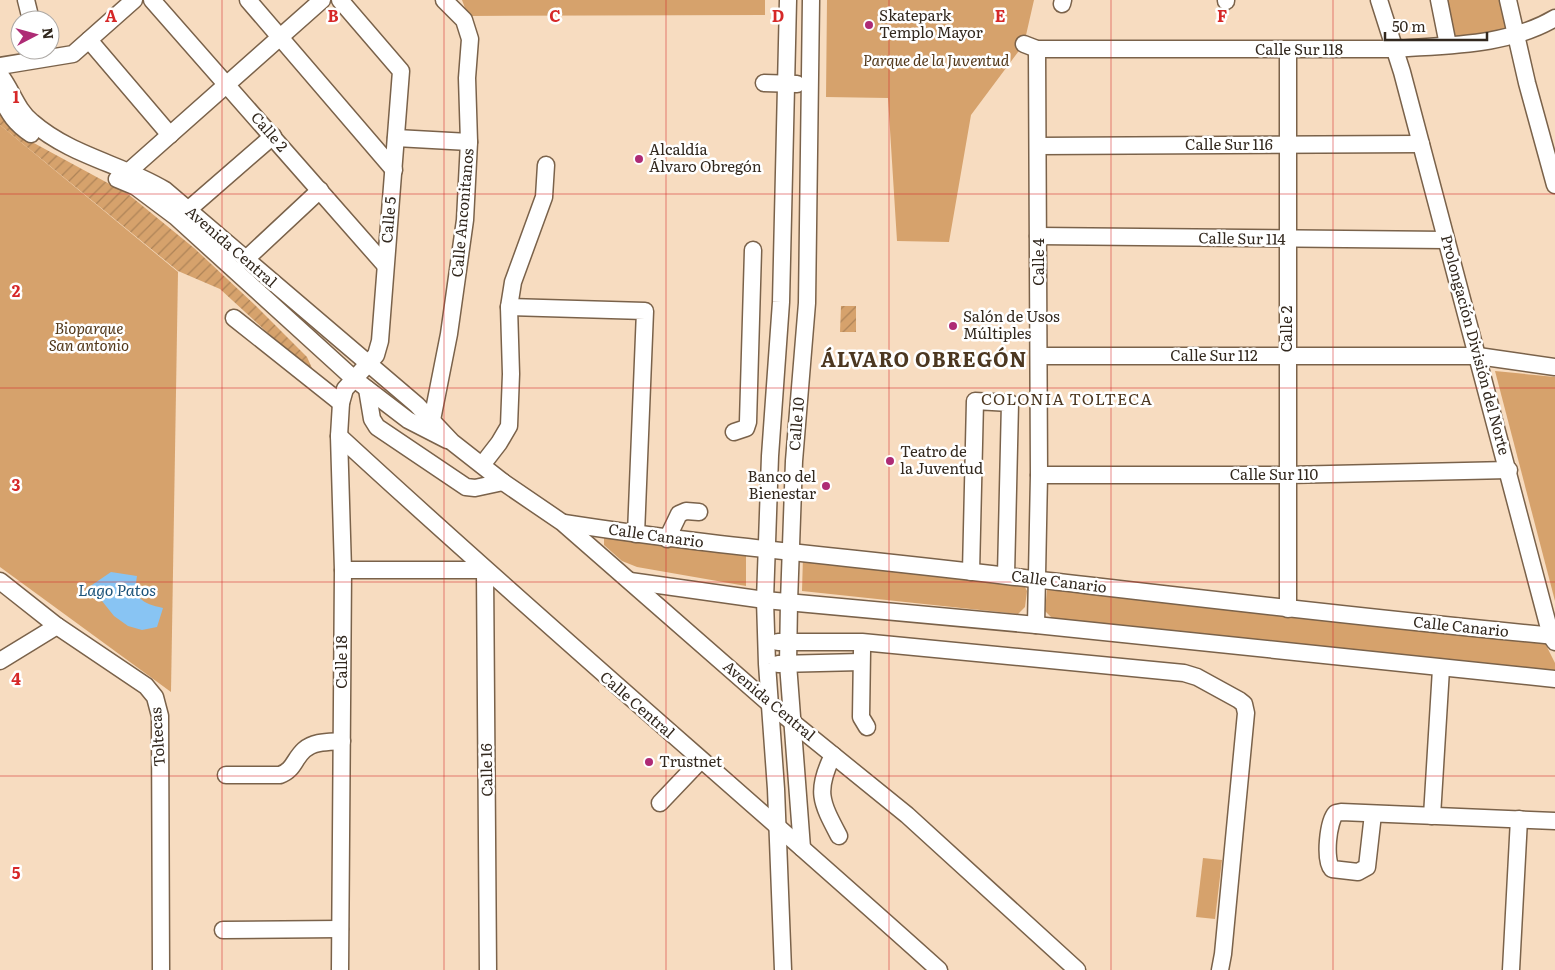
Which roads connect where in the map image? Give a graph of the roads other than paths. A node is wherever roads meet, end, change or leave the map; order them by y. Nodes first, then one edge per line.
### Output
1 (134, 0) edge
2 (152, 0) edge
3 (248, 0) edge
4 (322, 0) edge
5 (340, 0) edge
6 (444, 0) edge
7 (788, 0) edge
8 (811, 0) edge
9 (1378, 0) edge
10 (1439, 0) edge
11 (1508, 0) edge
12 (1552, 25) edge
13 (1515, 36) junction
14 (280, 37) junction
15 (90, 40) junction
16 (1448, 45) junction
17 (1030, 47) joint
18 (1394, 48) junction
19 (1288, 50) junction
20 (60, 54) edge
21 (21, 60) edge
22 (0, 66) edge
23 (0, 75) edge
24 (764, 83) dead end
25 (811, 83) junction
26 (227, 84) junction
27 (787, 84) junction
28 (0, 96) edge
29 (170, 135) junction
30 (272, 136) junction
31 (396, 138) junction
32 (469, 142) junction
33 (1421, 144) junction
34 (1286, 145) junction
35 (1038, 146) junction
36 (546, 165) dead end
37 (394, 170) junction
38 (128, 172) junction
39 (1555, 184) edge
40 (320, 190) junction
41 (188, 210) junction
42 (1038, 236) junction
43 (1287, 240) junction
44 (1446, 240) junction
45 (753, 250) dead end
46 (245, 260) junction
47 (385, 265) junction
48 (509, 307) junction
49 (234, 318) dead end
50 (1039, 356) junction
51 (1288, 356) junction
52 (1478, 356) junction
53 (367, 364) junction
54 (1555, 368) edge
55 (353, 378) junction
56 (367, 389) junction
57 (341, 403) junction
58 (430, 425) junction
59 (734, 432) dead end
60 (339, 436) junction
61 (482, 465) junction
62 (1509, 470) junction
63 (1039, 475) junction
64 (1286, 475) junction
65 (503, 482) junction
66 (699, 512) dead end
67 (563, 523) junction
68 (636, 534) junction
69 (668, 538) junction
70 (766, 550) junction
71 (790, 552) junction
72 (343, 570) junction
73 (485, 570) junction
74 (971, 572) junction
75 (1006, 575) junction
76 (1038, 580) junction
77 (0, 581) edge
78 (630, 581) junction
79 (765, 600) junction
80 (789, 602) junction
81 (1288, 609) junction
82 (1036, 625) junction
83 (57, 626) junction
84 (1554, 638) edge
85 (766, 642) junction
86 (788, 642) junction
87 (862, 642) junction
88 (0, 661) edge
89 (861, 662) junction
90 (767, 664) junction
91 (788, 664) junction
92 (1441, 669) junction
93 (1555, 679) edge
94 (770, 704) junction
95 (792, 721) junction
96 (867, 726) dead end
97 (342, 741) junction
98 (834, 755) junction
99 (700, 760) junction
100 (226, 775) dead end
101 (776, 789) junction
102 (747, 801) junction
103 (660, 803) dead end
104 (1373, 814) dead end
105 (1432, 816) junction
106 (1519, 819) junction
107 (1555, 821) edge
108 (778, 828) junction
109 (839, 836) dead end
110 (802, 848) junction
111 (340, 929) junction
112 (223, 930) dead end
113 (782, 969) edge
114 (161, 970) edge
115 (340, 970) edge
116 (488, 970) edge
117 (939, 970) edge
118 (1077, 970) edge
119 (1220, 970) edge
120 (1511, 970) edge

1 - 15 street
2 - 26 street, Calle 2
3 - 14 street
4 - 14 street
5 - 31 street, Calle 5
6 - 32 street, Calle Anconitanos
7 - 27 street, Calle 10
8 - 25 street, Calle 10
9 - 18 street, Prolongación División del Norte
10 - 16 street
11 - 13 street
12 - 13 street, Calle Sur 118
13 - 16 street, Calle Sur 118
13 - 39 street
14 - 26 street
14 - 37 street
15 - 20 street
15 - 29 street
16 - 18 street, Calle Sur 118
17 - 19 street, Calle Sur 118
17 - 35 street, Calle 4
18 - 19 street, Calle Sur 118
18 - 33 street, Prolongación División del Norte
19 - 34 street, Calle 2
21 - 22 street
23 - 38 street, Avenida Central
24 - 27 street
25 - 27 street
25 - 71 street, Calle 10
26 - 29 street
26 - 30 street, Calle 2
27 - 70 street, Calle 10
28 - 55 street, Avenida Central
29 - 38 street
30 - 40 street, Calle 2
30 - 41 street
31 - 32 street
31 - 37 street, Calle 5
32 - 58 street, Calle Anconitanos
33 - 34 street, Calle Sur 116
33 - 44 street, Prolongación División del Norte
34 - 35 street, Calle Sur 116
34 - 43 street, Calle 2
35 - 42 street, Calle 4
36 - 48 street
37 - 47 street, Calle 5
38 - 41 street, Avenida Central
40 - 46 street
40 - 47 street, Calle 2
41 - 46 street, Avenida Central
42 - 43 street, Calle Sur 114
42 - 50 street, Calle 4
43 - 44 street, Calle Sur 114
43 - 51 street, Calle 2
44 - 52 street, Prolongación División del Norte
45 - 59 street
46 - 53 street, Avenida Central
47 - 53 street, Calle 5
48 - 61 street
48 - 68 street
49 - 57 street
50 - 51 street, Calle Sur 112
50 - 63 street, Calle 4
51 - 52 street, Calle Sur 112
51 - 64 street, Calle 2
52 - 54 street, Calle Sur 112
52 - 62 street, Prolongación División del Norte
53 - 55 street, Calle 18
53 - 58 street, Avenida Central
55 - 56 street, Avenida Central
55 - 57 street, Calle 18
56 - 58 street, Avenida Central
56 - 65 street
57 - 60 street, Calle 18
58 - 61 street, Avenida Central
60 - 72 street, Calle 18
60 - 73 street, Calle Central
61 - 65 street, Avenida Central
62 - 64 street, Calle Sur 110
62 - 84 street, Prolongación División del Norte
63 - 64 street, Calle Sur 110
63 - 76 street, Calle 4
64 - 81 street, Calle 2
65 - 67 street, Avenida Central
66 - 69 street
67 - 68 street, Calle Canario
67 - 78 street, Avenida Central
68 - 69 street, Calle Canario
69 - 70 street, Calle Canario
70 - 71 street, Calle Canario
70 - 79 street, Calle 10
71 - 74 street, Calle Canario
71 - 80 street, Calle 10
72 - 73 street
72 - 97 street, Calle 18
73 - 99 street, Calle Central
73 - 116 street, Calle 16
74 - 75 street, Calle Canario
74 - 75 street
75 - 76 street, Calle Canario
76 - 81 street, Calle Canario
76 - 82 street, Calle 4
77 - 83 street, Toltecas
78 - 79 street
78 - 94 street, Avenida Central
79 - 80 street
79 - 85 street, Calle 10
80 - 82 street
80 - 86 street, Calle 10
81 - 84 street, Calle Canario
82 - 92 street
83 - 88 street
83 - 114 street, Toltecas
85 - 86 street
85 - 90 street, Calle 10
86 - 87 street
86 - 91 street, Calle 10
87 - 89 street
87 - 119 street
89 - 91 street
89 - 96 street
90 - 91 street
90 - 94 street, Calle 10
91 - 95 street, Calle 10
92 - 93 street
92 - 105 street
94 - 95 street, Avenida Central
94 - 101 street, Calle 10
95 - 98 street, Avenida Central
95 - 110 street, Calle 10
97 - 100 street
97 - 111 street, Calle 18
98 - 109 street
98 - 118 street, Avenida Central
99 - 102 street, Calle Central
99 - 103 street
101 - 102 street
101 - 108 street, Calle 10
102 - 108 street, Calle Central
104 - 105 street
105 - 106 street
106 - 107 street
106 - 120 street
108 - 110 street, Calle Central
108 - 113 street, Calle 10
110 - 117 street, Calle Central
111 - 112 street
111 - 115 street, Calle 18

